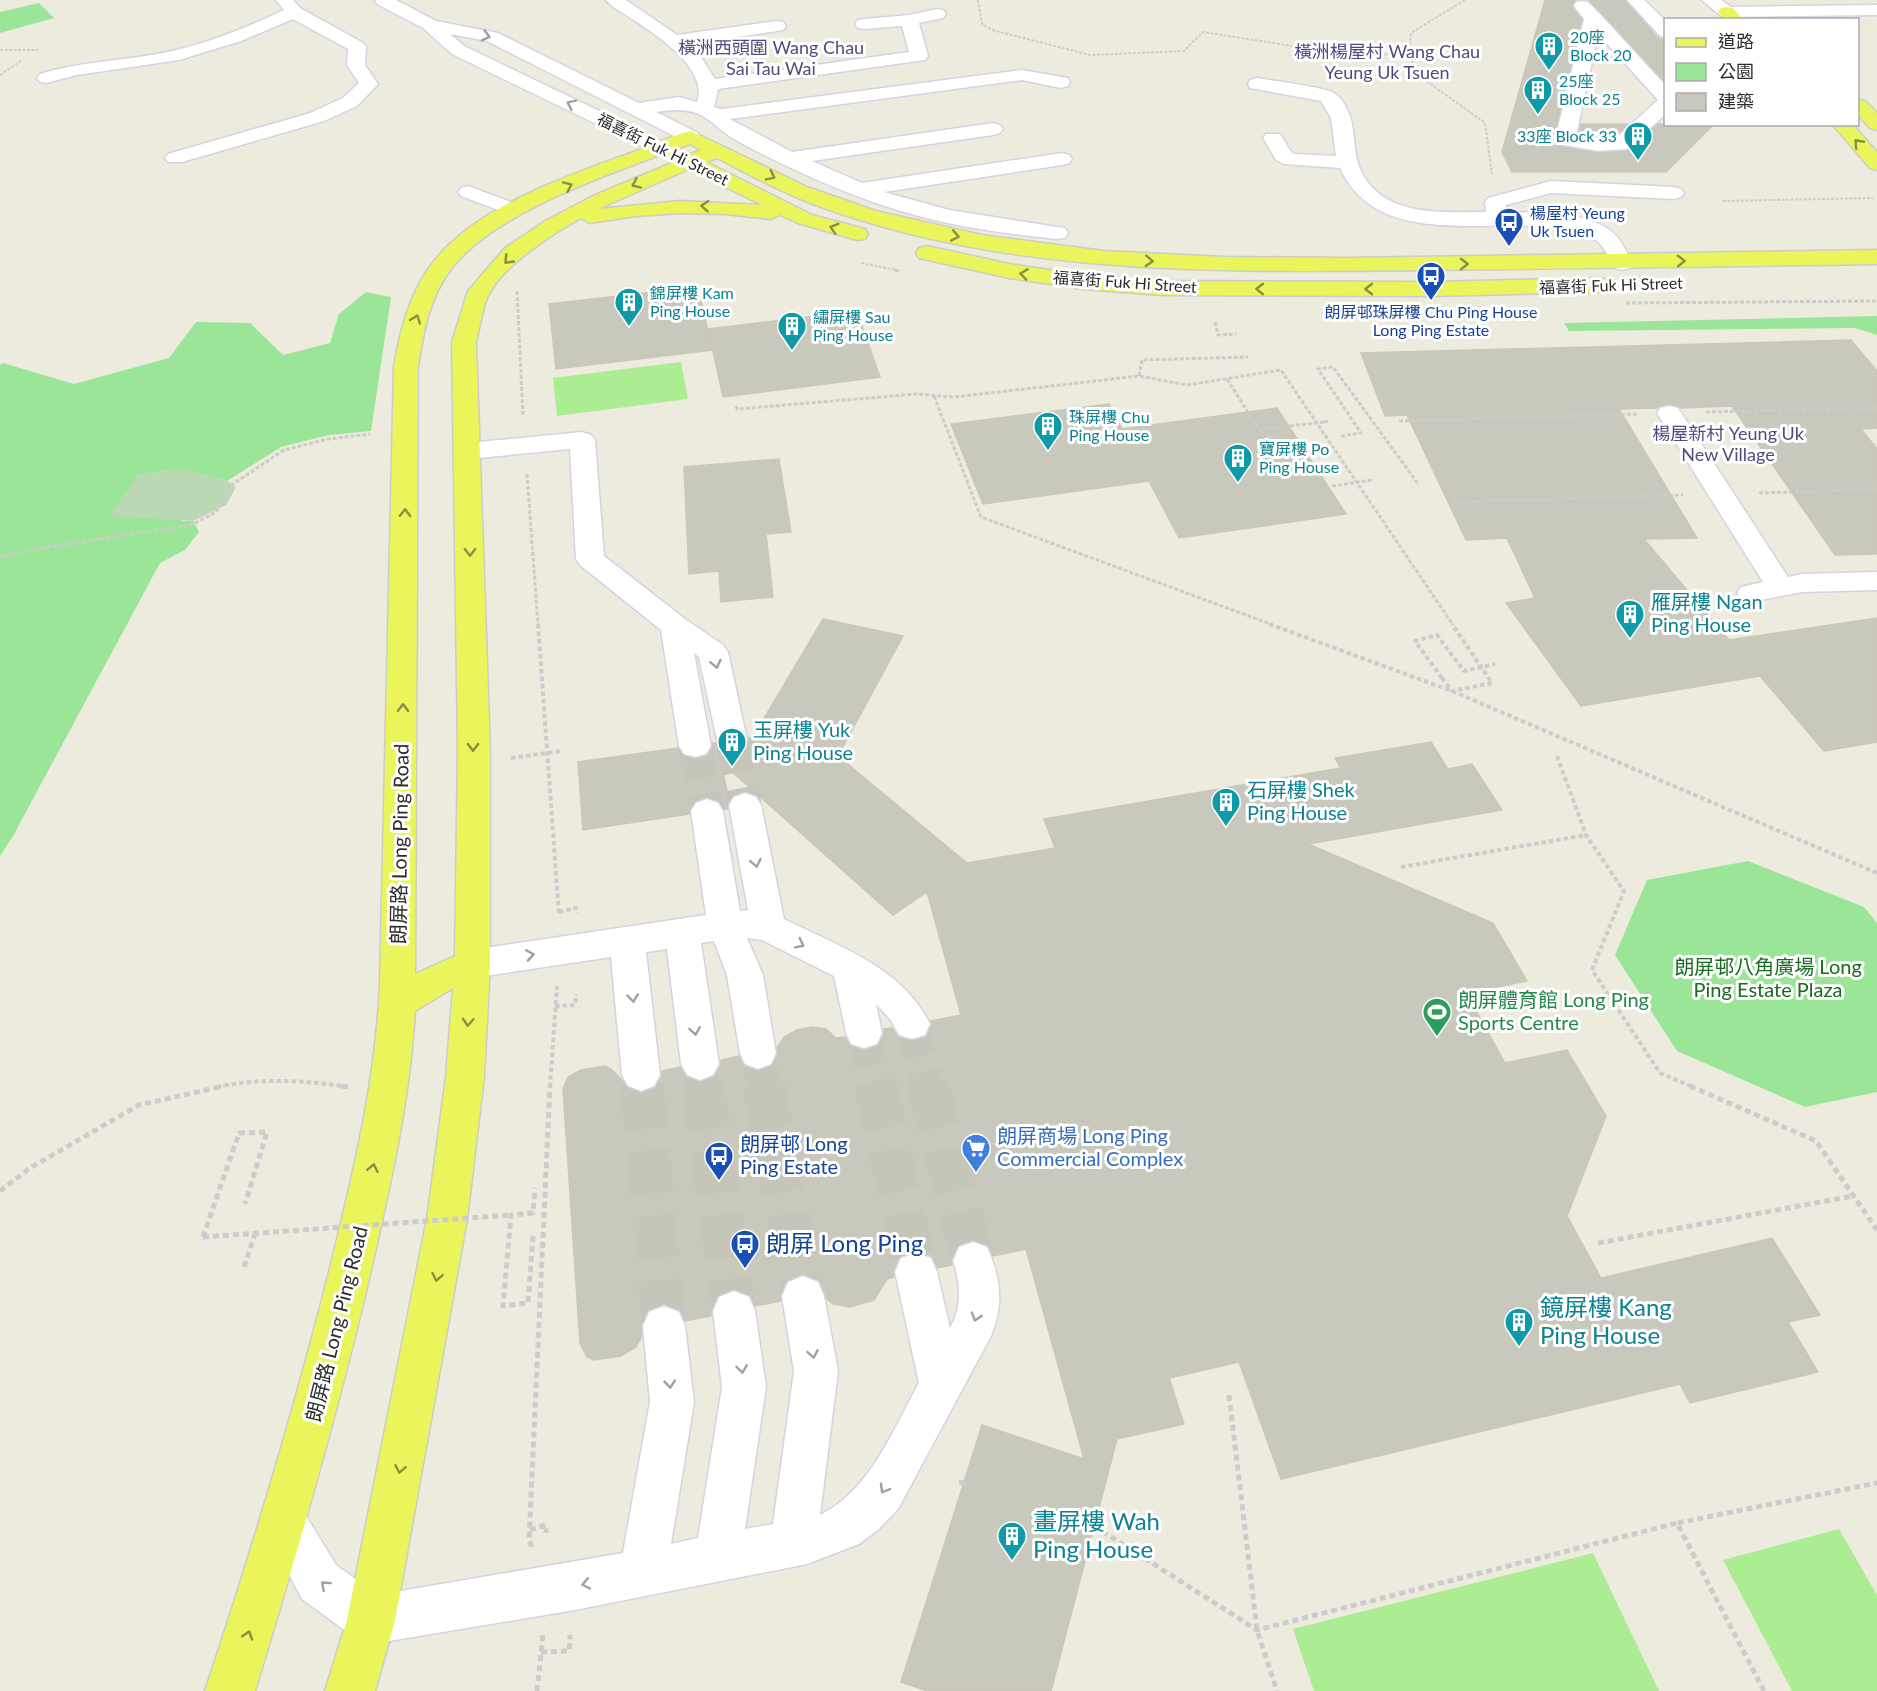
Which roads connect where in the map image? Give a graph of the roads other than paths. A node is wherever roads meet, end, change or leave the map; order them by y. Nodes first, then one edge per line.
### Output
1 (383, 0) edge
2 (649, 0) edge
3 (1577, 0) edge
4 (1635, 0) edge
5 (1710, 0) edge
6 (619, 3) edge
7 (289, 6) edge
8 (1758, 10) edge
9 (1877, 10) edge
10 (937, 14) dead end
11 (1731, 16) edge
12 (1593, 17) junction
13 (909, 20) junction
14 (1859, 22) edge
15 (1877, 22) edge
16 (429, 24) junction
17 (864, 24) dead end
18 (777, 26) dead end
19 (1664, 31) edge
20 (674, 41) junction
21 (46, 78) dead end
22 (1061, 82) dead end
23 (1257, 84) dead end
24 (709, 85) junction
25 (1664, 97) edge
26 (1664, 104) edge
27 (1859, 107) edge
28 (639, 109) junction
29 (707, 113) junction
30 (1877, 124) edge
31 (1843, 126) edge
32 (993, 129) dead end
33 (691, 136) junction
34 (1273, 138) dead end
35 (661, 148) junction
36 (718, 150) junction
37 (174, 158) dead end
38 (790, 158) junction
39 (1062, 159) dead end
40 (690, 162) junction
41 (1347, 162) junction
42 (1877, 164) edge
43 (860, 190) junction
44 (468, 192) dead end
45 (1674, 194) dead end
46 (514, 210) junction
47 (805, 219) junction
48 (1498, 220) junction
49 (554, 224) junction
50 (1057, 233) dead end
51 (873, 239) dead end
52 (908, 249) dead end
53 (1877, 257) edge
54 (1624, 274) junction
55 (1877, 278) edge
56 (1829, 279) dead end
57 (1669, 413) dead end
58 (468, 451) junction
59 (1877, 581) edge
60 (1781, 587) junction
61 (1751, 593) dead end
62 (675, 626) junction
63 (732, 740) tunnel mouth
64 (695, 746) tunnel mouth
65 (745, 805) tunnel mouth
66 (707, 812) tunnel mouth
67 (725, 926) junction
68 (768, 927) junction
69 (682, 932) junction
70 (627, 939) junction
71 (472, 964) junction
72 (850, 970) junction
73 (398, 1004) junction
74 (912, 1024) tunnel mouth
75 (864, 1033) tunnel mouth
76 (758, 1053) tunnel mouth
77 (700, 1064) tunnel mouth
78 (641, 1075) tunnel mouth
79 (973, 1261) tunnel mouth
80 (916, 1272) tunnel mouth
81 (803, 1296) tunnel mouth
82 (734, 1311) tunnel mouth
83 (664, 1326) tunnel mouth
84 (941, 1384) junction
85 (284, 1522) junction
86 (793, 1543) junction
87 (718, 1558) junction
88 (643, 1572) junction
89 (371, 1620) junction
90 (230, 1691) edge
91 (350, 1691) edge

1 - 16 street, 福喜街 Fuk Hi Street
2 - 6 street
3 - 12 street
4 - 19 street
5 - 11 street
6 - 20 street
7 - 21 street
7 - 37 street
8 - 9 street
8 - 11 street
10 - 13 street
12 - 25 street
12 - 26 street
13 - 17 street
13 - 24 street
14 - 15 street
16 -> 28 street, 福喜街 Fuk Hi Street
35 -> 16 street, 福喜街 Fuk Hi Street
18 - 20 street
20 - 24 street
22 - 29 street
23 - 41 street
24 - 29 street
27 - 30 main road
28 - 29 street
28 - 33 street, 福喜街 Fuk Hi Street
29 - 38 street
42 -> 31 main road
32 - 38 street
33 - 35 main road, 朗屏路 Long Ping Road
33 - 36 main road, 福喜街 Fuk Hi Street
34 - 41 street
35 - 40 main road, 福喜街 Fuk Hi Street
46 -> 35 main road, 朗屏路 Long Ping Road
36 - 40 main road
36 -> 54 main road, 福喜街 Fuk Hi Street
38 - 43 street
39 - 43 street
40 - 47 main road, 福喜街 Fuk Hi Street
40 -> 49 main road
41 - 48 street
43 - 50 street
44 - 46 street
45 - 48 street
73 -> 46 main road, 朗屏路 Long Ping Road
47 -> 49 main road
51 -> 47 main road, 福喜街 Fuk Hi Street
48 - 54 street
49 -> 58 main road
54 -> 52 main road, 福喜街 Fuk Hi Street
54 -> 53 main road, 福喜街 Fuk Hi Street
55 - 56 main road
57 - 60 street
58 - 62 street
58 -> 71 main road
59 - 60 street
60 - 61 street
62 -> 63 street
62 - 64 street
65 -> 68 street
66 - 67 street
67 - 68 street
67 - 69 street
67 - 76 street
68 -> 72 street
69 - 70 street
69 -> 77 street
71 -> 70 street
70 -> 78 street
71 - 73 main road
71 -> 89 main road
72 - 74 street
72 - 75 street
85 -> 73 main road, 朗屏路 Long Ping Road
79 -> 84 street
80 - 84 street
81 -> 86 street
82 -> 87 street
83 -> 88 street
84 -> 86 street
89 -> 85 street
90 -> 85 main road, 朗屏路 Long Ping Road
86 - 87 street
87 - 88 street
88 -> 89 street
89 - 91 main road

